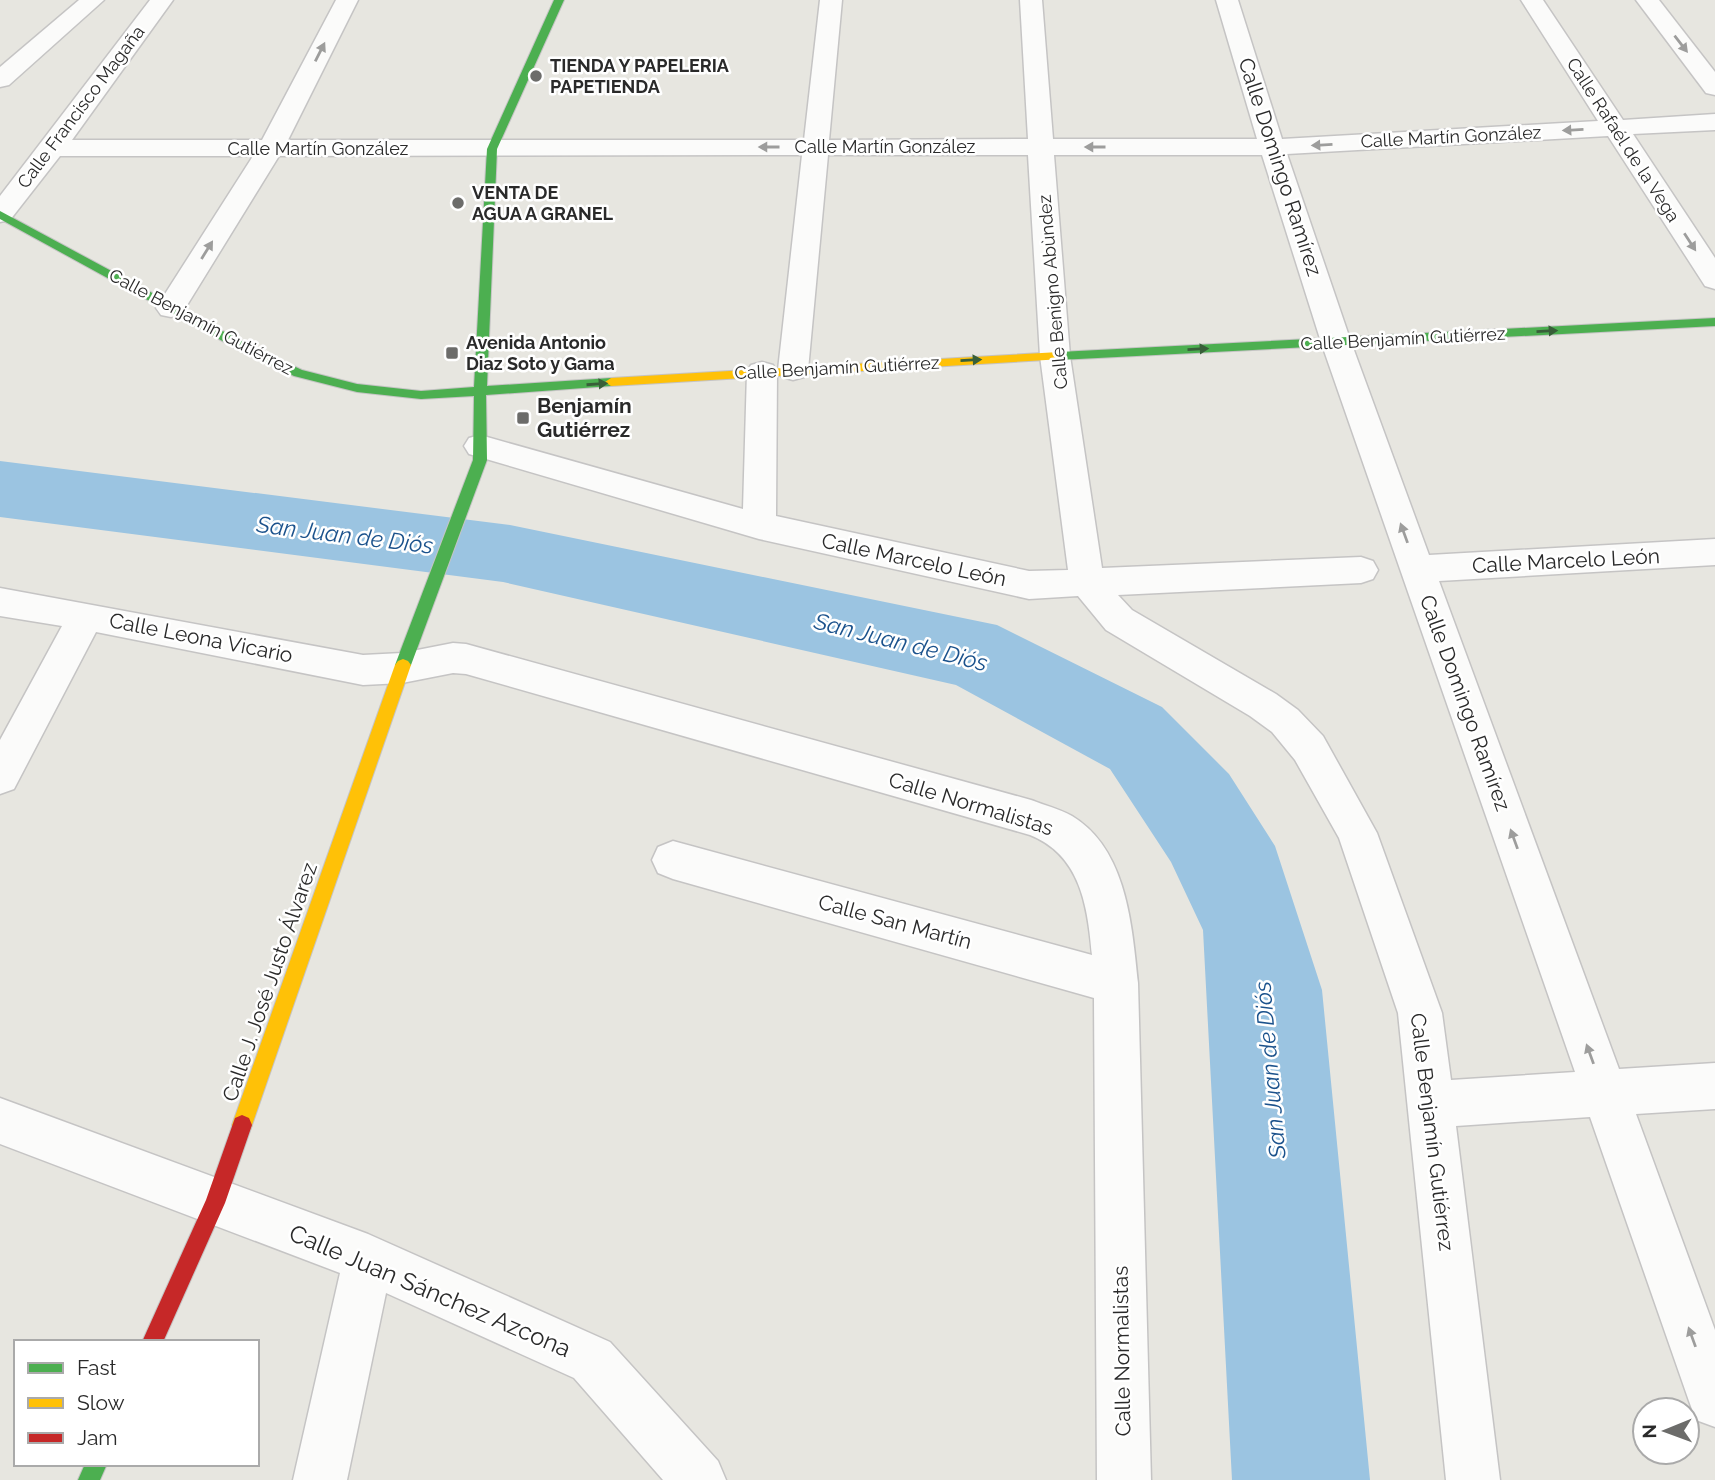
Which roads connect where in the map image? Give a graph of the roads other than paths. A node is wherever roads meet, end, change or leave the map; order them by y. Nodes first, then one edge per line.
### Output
1 (93, 0) edge
2 (162, 0) edge
3 (346, 0) edge
4 (559, 0) edge
5 (831, 0) edge
6 (1031, 0) edge
7 (1227, 0) edge
8 (1531, 0) edge
9 (1647, 0) edge
10 (0, 80) edge
11 (1715, 88) edge
12 (1715, 122) edge
13 (1615, 127) junction
14 (816, 147) junction
15 (1041, 147) junction
16 (53, 148) junction
17 (271, 148) junction
18 (1272, 148) junction
19 (492, 149) junction
20 (0, 214) edge
21 (1715, 280) edge
22 (171, 308) junction
23 (1715, 321) edge
24 (1336, 342) junction
25 (1055, 356) junction
26 (778, 371) junction
27 (480, 393) junction
28 (480, 453) junction
29 (759, 526) junction
30 (1715, 552) edge
31 (1417, 569) junction
32 (1361, 570) dead end
33 (1087, 583) junction
34 (0, 602) edge
35 (86, 616) junction
36 (409, 650) junction
37 (0, 777) edge
38 (673, 860) dead end
39 (1116, 983) junction
40 (1715, 1086) edge
41 (1605, 1095) junction
42 (1430, 1105) junction
43 (0, 1121) edge
44 (215, 1203) junction
45 (368, 1259) junction
46 (153, 1340) edge
47 (1715, 1401) edge
48 (320, 1480) edge
49 (699, 1480) edge
50 (1124, 1480) edge
51 (1473, 1480) edge

1 - 10 street
2 - 16 street, Calle Francisco Magaña
17 -> 3 street
4 - 19 street
5 - 14 street
6 - 15 street, Calle Benigno Abùndez
7 - 18 street, Calle Domingo Ramírez
8 - 13 street, Calle Rafaél de la Vega
9 -> 11 street
12 - 13 street, Calle Martín González
13 -> 18 street, Calle Martín González
13 -> 21 street, Calle Rafaél de la Vega
14 - 15 street, Calle Martín González
14 -> 19 street, Calle Martín González
14 - 26 street
18 -> 15 street, Calle Martín González
15 - 25 street, Calle Benigno Abùndez
16 - 17 street, Calle Martín González
16 - 20 street, Calle Francisco Magaña
17 - 19 street, Calle Martín González
22 -> 17 street
18 - 24 street, Calle Domingo Ramírez
19 - 27 street
20 - 22 street, Calle Benjamín Gutiérrez
22 - 27 street, Calle Benjamín Gutiérrez
24 -> 23 street, Calle Benjamín Gutiérrez
25 -> 24 street, Calle Benjamín Gutiérrez
31 -> 24 street, Calle Domingo Ramírez
26 -> 25 street, Calle Benjamín Gutiérrez
25 - 33 street, Calle Benigno Abùndez
27 -> 26 street, Calle Benjamín Gutiérrez
26 - 29 street
27 - 28 street
28 - 29 street, Calle Marcelo León
28 - 36 street, Calle J. José Justo Álvarez
29 - 33 street, Calle Marcelo León
30 - 31 street, Calle Marcelo León
41 -> 31 street, Calle Domingo Ramírez
32 - 33 street, Calle Marcelo León
33 - 42 street, Calle Benjamín Gutiérrez
34 - 35 street, Calle Leona Vicario
35 - 36 street, Calle Leona Vicario
35 - 37 street
36 - 39 street, Calle Normalistas
36 - 44 street, Calle J. José Justo Álvarez
38 - 39 street, Calle San Martín
39 - 50 street, Calle Normalistas
40 - 41 street
41 - 42 street
47 -> 41 street, Calle Domingo Ramírez
42 - 51 street, Calle Benjamín Gutiérrez
43 - 44 street, Calle Juan Sánchez Azcona
44 - 45 street, Calle Juan Sánchez Azcona
44 - 46 street, Calle J. José Justo Álvarez
45 - 48 street
45 - 49 street, Calle Juan Sánchez Azcona

